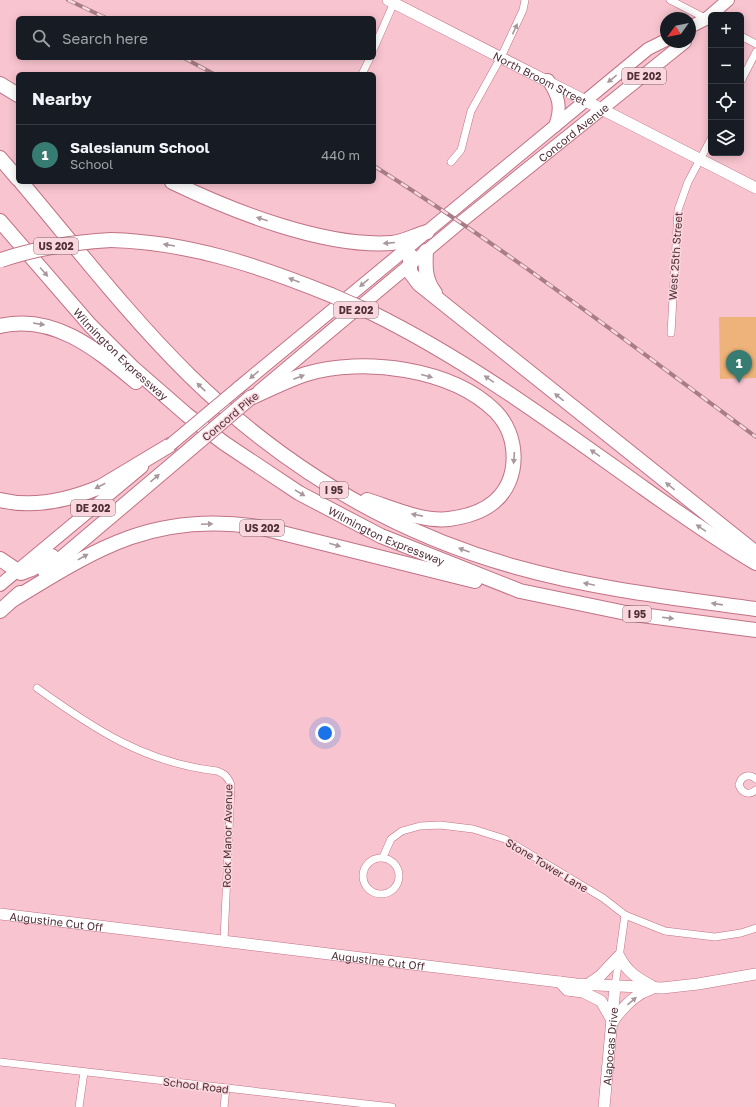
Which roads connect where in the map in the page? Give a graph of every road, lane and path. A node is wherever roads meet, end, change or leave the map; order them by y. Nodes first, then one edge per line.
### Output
1 (526, 0) edge
2 (670, 0) edge
3 (728, 0) edge
4 (392, 1) edge
5 (716, 12) edge
6 (708, 20) edge
7 (696, 25) edge
8 (696, 32) edge
9 (744, 38) edge
10 (376, 43) edge
11 (660, 43) edge
12 (756, 44) edge
13 (678, 48) edge
14 (756, 52) edge
15 (501, 57) junction
16 (369, 60) edge
17 (363, 72) edge
18 (744, 75) edge
19 (548, 80) junction
20 (0, 84) edge
21 (16, 94) edge
22 (587, 100) junction
23 (602, 110) junction
24 (555, 126) junction
25 (708, 145) edge
26 (0, 158) edge
27 (700, 160) junction
28 (451, 162) dead end
29 (16, 176) edge
30 (23, 184) edge
31 (176, 184) edge
32 (756, 188) edge
33 (448, 214) joint
34 (0, 221) edge
35 (461, 222) joint
36 (426, 232) junction
37 (426, 251) junction
38 (1, 260) edge
39 (410, 260) junction
40 (452, 311) junction
41 (0, 326) edge
42 (671, 333) dead end
43 (250, 398) junction
44 (251, 431) junction
45 (170, 445) junction
46 (274, 476) junction
47 (0, 500) edge
48 (103, 521) junction
49 (756, 553) edge
50 (0, 559) edge
51 (756, 563) edge
52 (17, 571) junction
53 (0, 585) edge
54 (520, 591) junction
55 (14, 599) junction
56 (756, 609) edge
57 (0, 611) edge
58 (756, 630) edge
59 (37, 688) dead end
60 (756, 779) edge
61 (756, 790) edge
62 (383, 857) junction
63 (0, 914) edge
64 (625, 915) junction
65 (756, 928) edge
66 (224, 940) junction
67 (619, 956) junction
68 (756, 974) edge
69 (560, 982) junction
70 (587, 985) junction
71 (615, 986) junction
72 (657, 988) junction
73 (613, 1022) junction
74 (0, 1062) edge
75 (84, 1072) junction
76 (226, 1088) junction
77 (350, 1105) edge
78 (79, 1107) edge
79 (224, 1107) edge
80 (392, 1107) edge
81 (604, 1107) edge

15 -> 1 street
2 - 6 street
3 - 5 main road
4 - 10 street
4 - 15 street, North Broom Street
6 - 7 main road
6 - 8 main road
9 - 12 street
11 -> 22 main road, Concord Avenue / DE 202
13 - 23 main road, Concord Avenue / DE 202
14 - 18 street
15 - 19 street, North Broom Street
15 - 28 street
16 - 17 street
19 - 22 street, North Broom Street
19 - 24 main road
20 - 21 highway
22 - 23 street, North Broom Street
22 - 24 main road, Concord Avenue / DE 202
22 - 39 main road
23 - 27 street, North Broom Street
23 - 35 main road, Concord Avenue / DE 202
24 - 33 main road, Concord Avenue / DE 202
25 - 27 street, West 25th Street
26 - 29 highway
27 - 32 street, North Broom Street
27 - 42 street, West 25th Street
44 -> 30 highway, Wilmington Expressway / I 95
36 -> 31 highway
33 - 36 main road, Concord Pike / DE 202
34 -> 46 highway, Wilmington Expressway / I 95
35 - 37 main road, Concord Pike / DE 202
36 -> 45 main road, Concord Pike / DE 202, bridge
37 - 39 main road, Concord Pike / DE 202
37 - 40 highway
51 -> 38 highway, US 202, bridge
39 - 40 highway
39 - 43 main road, Concord Pike / DE 202
49 -> 40 highway
41 -> 46 highway
43 -> 44 highway
48 -> 43 highway, Concord Pike / DE 202, bridge
56 -> 44 highway, Wilmington Expressway / I 95
45 -> 47 highway
45 - 52 main road, Concord Pike / DE 202
46 -> 54 highway, Wilmington Expressway / I 95
48 - 52 highway
48 - 55 highway, Concord Pike / DE 202
50 - 52 highway
52 - 53 main road, Concord Pike / DE 202
55 -> 54 highway, US 202
54 -> 58 highway, Wilmington Expressway / I 95
55 - 57 highway, Concord Pike / US 202
59 - 66 street, Rock Manor Avenue
60 - 61 street
62 - 62 street
62 - 64 street, Stone Tower Lane
63 - 66 street, Augustine Cut Off
64 - 65 street, Stone Tower Lane
64 - 67 street
66 - 69 street, Augustine Cut Off
67 - 70 street
67 - 71 street
67 - 72 street
68 - 72 street, Augustine Cut Off
69 - 70 street, Augustine Cut Off
69 - 73 street
70 - 71 street, Augustine Cut Off
71 - 72 street, Augustine Cut Off
71 - 73 street, Alapocas Drive
73 -> 72 street
73 - 81 street, Alapocas Drive
74 - 75 street, School Road
75 - 76 street, School Road
75 - 78 street
76 - 77 street, School Road
76 - 79 street
77 - 80 street, School Road

